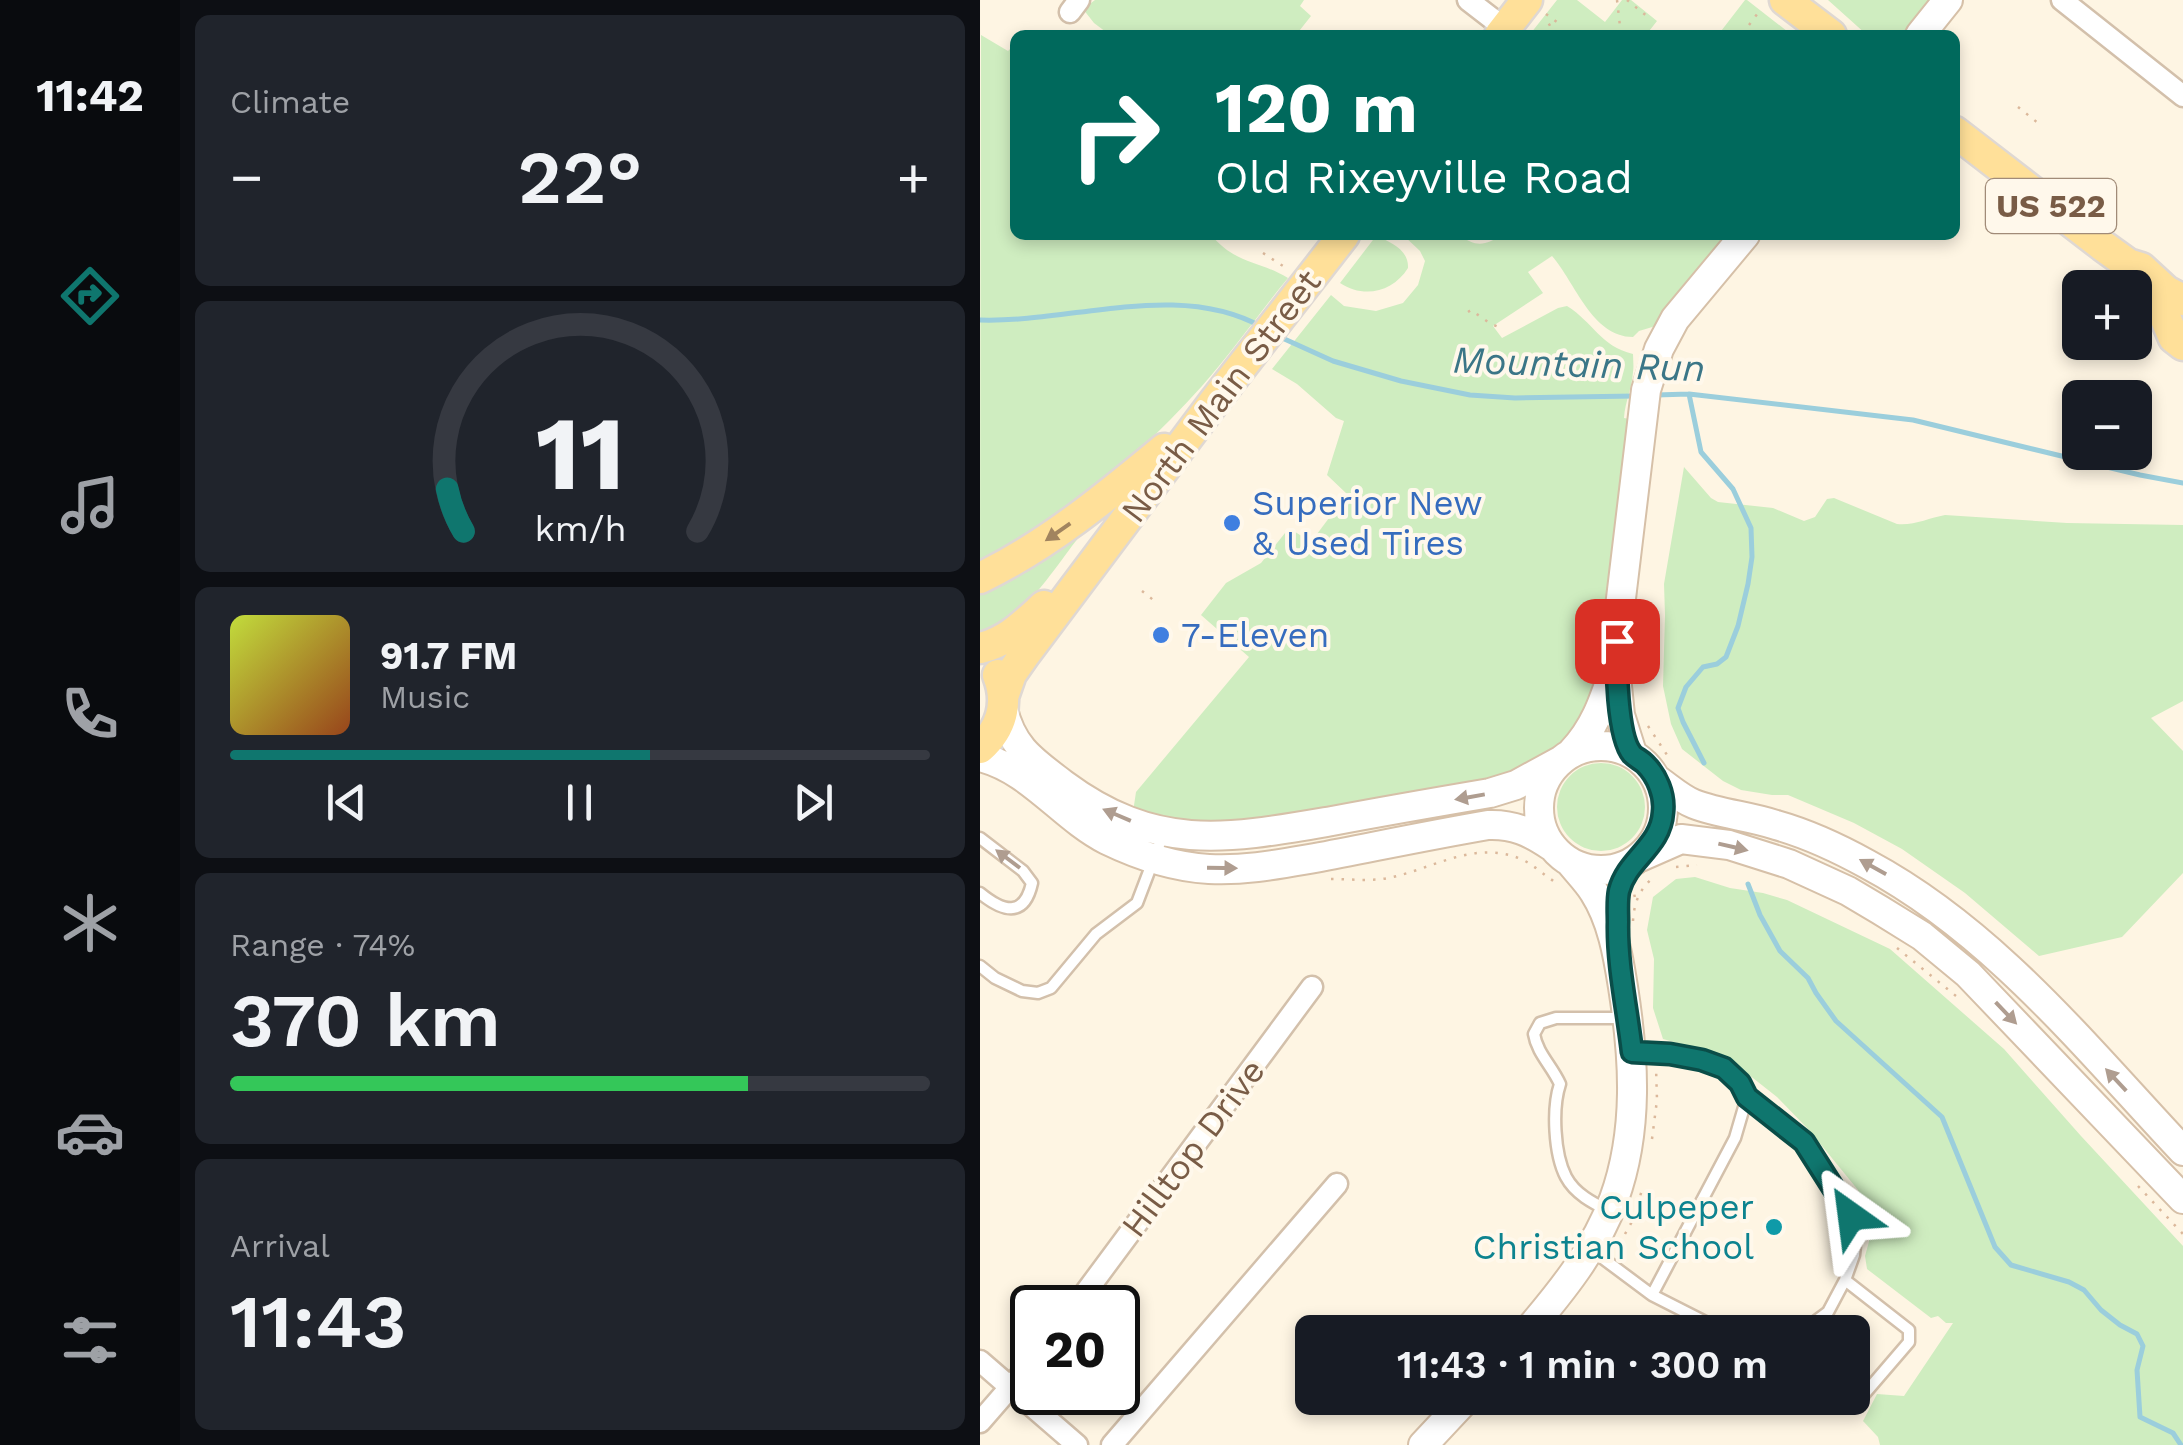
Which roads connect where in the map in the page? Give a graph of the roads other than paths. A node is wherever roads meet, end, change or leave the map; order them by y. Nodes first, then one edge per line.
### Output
1 (1468, 0) edge
2 (1948, 0) edge
3 (2062, 0) edge
4 (1773, 4) edge
5 (1538, 8) edge
6 (1503, 30) edge
7 (1510, 30) edge
8 (1821, 30) edge
9 (1924, 30) edge
10 (2183, 96) edge
11 (1960, 136) edge
12 (1340, 240) edge
13 (1741, 240) edge
14 (2180, 320) edge
15 (1214, 402) junction
16 (1098, 557) junction
17 (980, 578) edge
18 (980, 650) edge
19 (1616, 667) junction
20 (1004, 702) junction
21 (980, 748) edge
22 (1632, 754) junction
23 (980, 756) edge
24 (1566, 757) junction
25 (1666, 772) junction
26 (1164, 832) junction
27 (980, 838) edge
28 (1154, 858) junction
29 (1561, 864) junction
30 (1651, 865) junction
31 (980, 893) edge
32 (1617, 950) junction
33 (980, 966) edge
34 (1312, 987) dead end
35 (1628, 1018) junction
36 (1632, 1052) junction
37 (1747, 1097) junction
38 (2183, 1151) edge
39 (1336, 1184) dead end
40 (2183, 1199) edge
41 (1609, 1211) junction
42 (1590, 1248) junction
43 (1845, 1280) junction
44 (1091, 1285) edge
45 (1652, 1295) junction
46 (1545, 1315) edge
47 (1691, 1315) edge
48 (1824, 1315) edge
49 (980, 1362) edge
50 (1010, 1387) edge
51 (1870, 1387) edge
52 (1010, 1389) edge
53 (1042, 1415) edge
54 (1451, 1415) edge
55 (980, 1422) edge
56 (1077, 1445) edge
57 (1112, 1445) edge
58 (1423, 1445) edge

1 - 6 street
2 - 9 main road
3 - 10 street
4 - 8 main road
5 - 7 main road
11 - 14 main road, US 522
12 - 15 main road, North Main Street
13 - 19 main road
15 - 16 main road, North Main Street
15 -> 17 main road
16 - 18 main road, North Main Street
16 - 20 main road, North Main Street
18 - 20 main road, North Main Street
19 - 22 main road
19 - 24 main road
20 - 21 main road, North Main Street
26 -> 20 main road
22 - 24 main road
22 - 25 main road
23 - 28 main road
24 -> 26 main road
24 - 29 main road
25 - 30 main road
38 -> 25 main road
26 - 28 lane
31 -> 27 lane
28 -> 29 main road
28 - 33 lane
29 - 30 main road
29 - 32 main road
30 - 32 main road
30 -> 40 main road
32 - 35 main road
34 - 44 street, Hilltop Drive
35 - 36 main road
35 - 41 lane
36 - 37 lane
36 - 41 main road
37 - 43 lane
37 - 45 lane
39 - 57 street
41 - 42 main road
42 - 45 lane
42 - 46 main road
43 - 48 lane
43 - 51 lane
45 - 47 lane
49 - 50 street
52 - 55 street
53 - 56 street
54 - 58 main road

